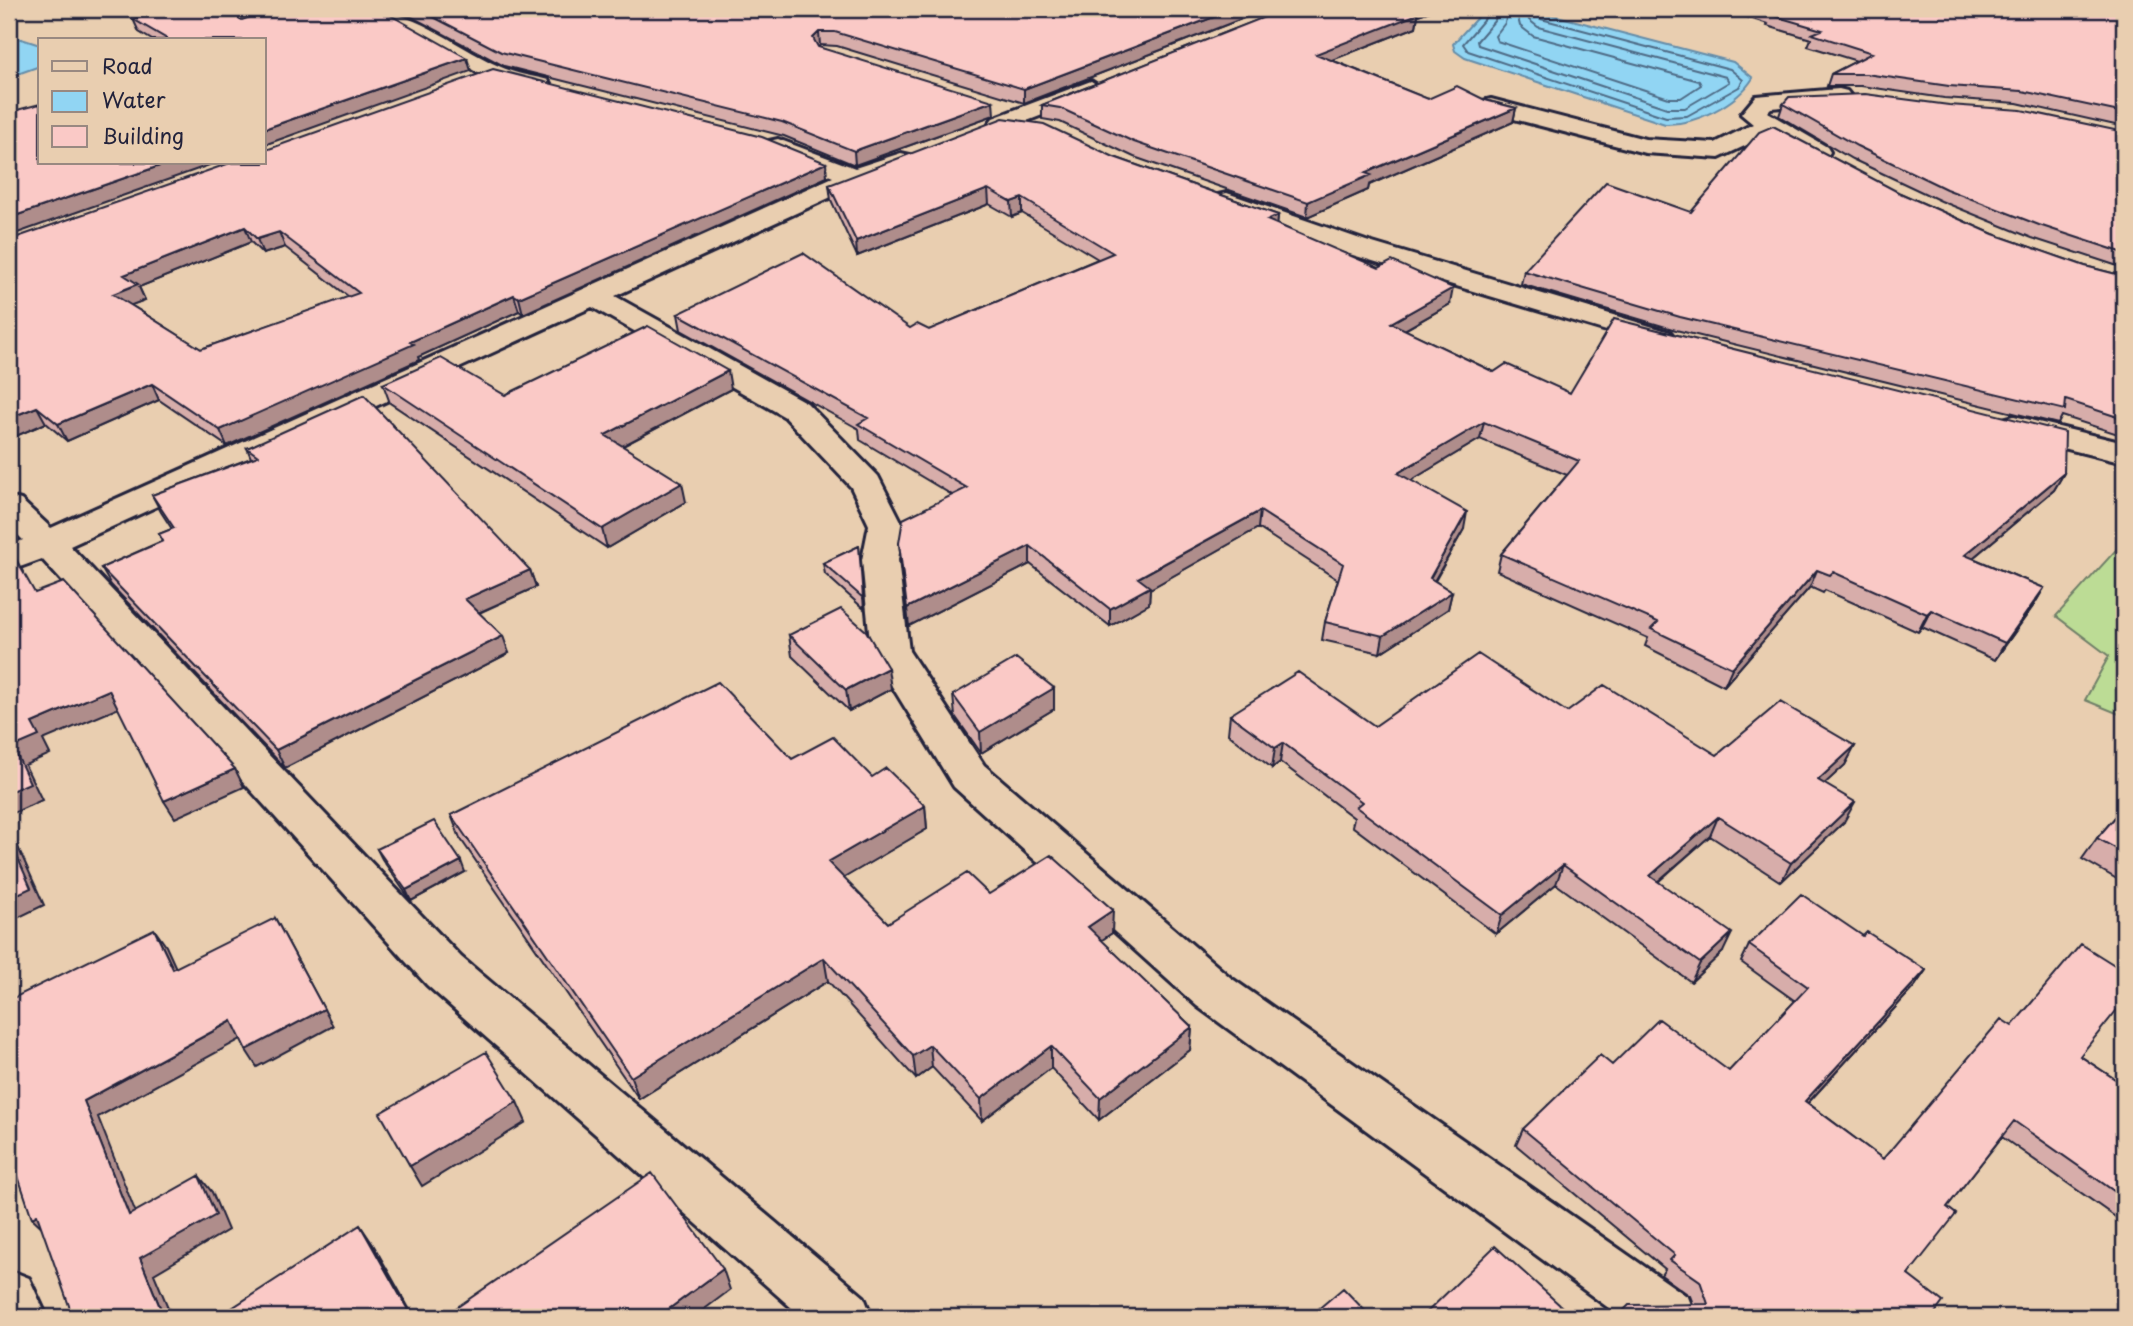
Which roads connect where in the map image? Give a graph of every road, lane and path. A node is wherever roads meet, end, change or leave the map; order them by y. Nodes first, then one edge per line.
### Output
1 (365, 9) edge
2 (495, 73) junction
3 (1114, 79) edge
4 (470, 82) edge
5 (562, 90) edge
6 (1861, 96) edge
7 (1491, 107) edge
8 (1769, 125) junction
9 (1051, 130) edge
10 (747, 138) edge
11 (928, 150) edge
12 (1835, 161) edge
13 (855, 177) junction
14 (1201, 192) edge
15 (595, 297) junction
16 (1679, 343) edge
17 (1991, 420) edge
18 (2124, 453) edge
19 (9, 508) edge
20 (28, 552) edge
21 (9, 1297) edge
22 (19, 1317) edge
23 (845, 1317) edge
24 (1668, 1317) edge

1 - 2 street
2 - 4 street
2 - 5 street
3 - 9 street
6 - 8 street
7 - 8 street
8 - 12 street
10 - 13 street
11 - 13 street
13 - 15 street
14 - 16 street
15 - 20 street
15 - 24 street
17 - 18 street
19 - 20 street
20 - 23 street
21 - 22 street

